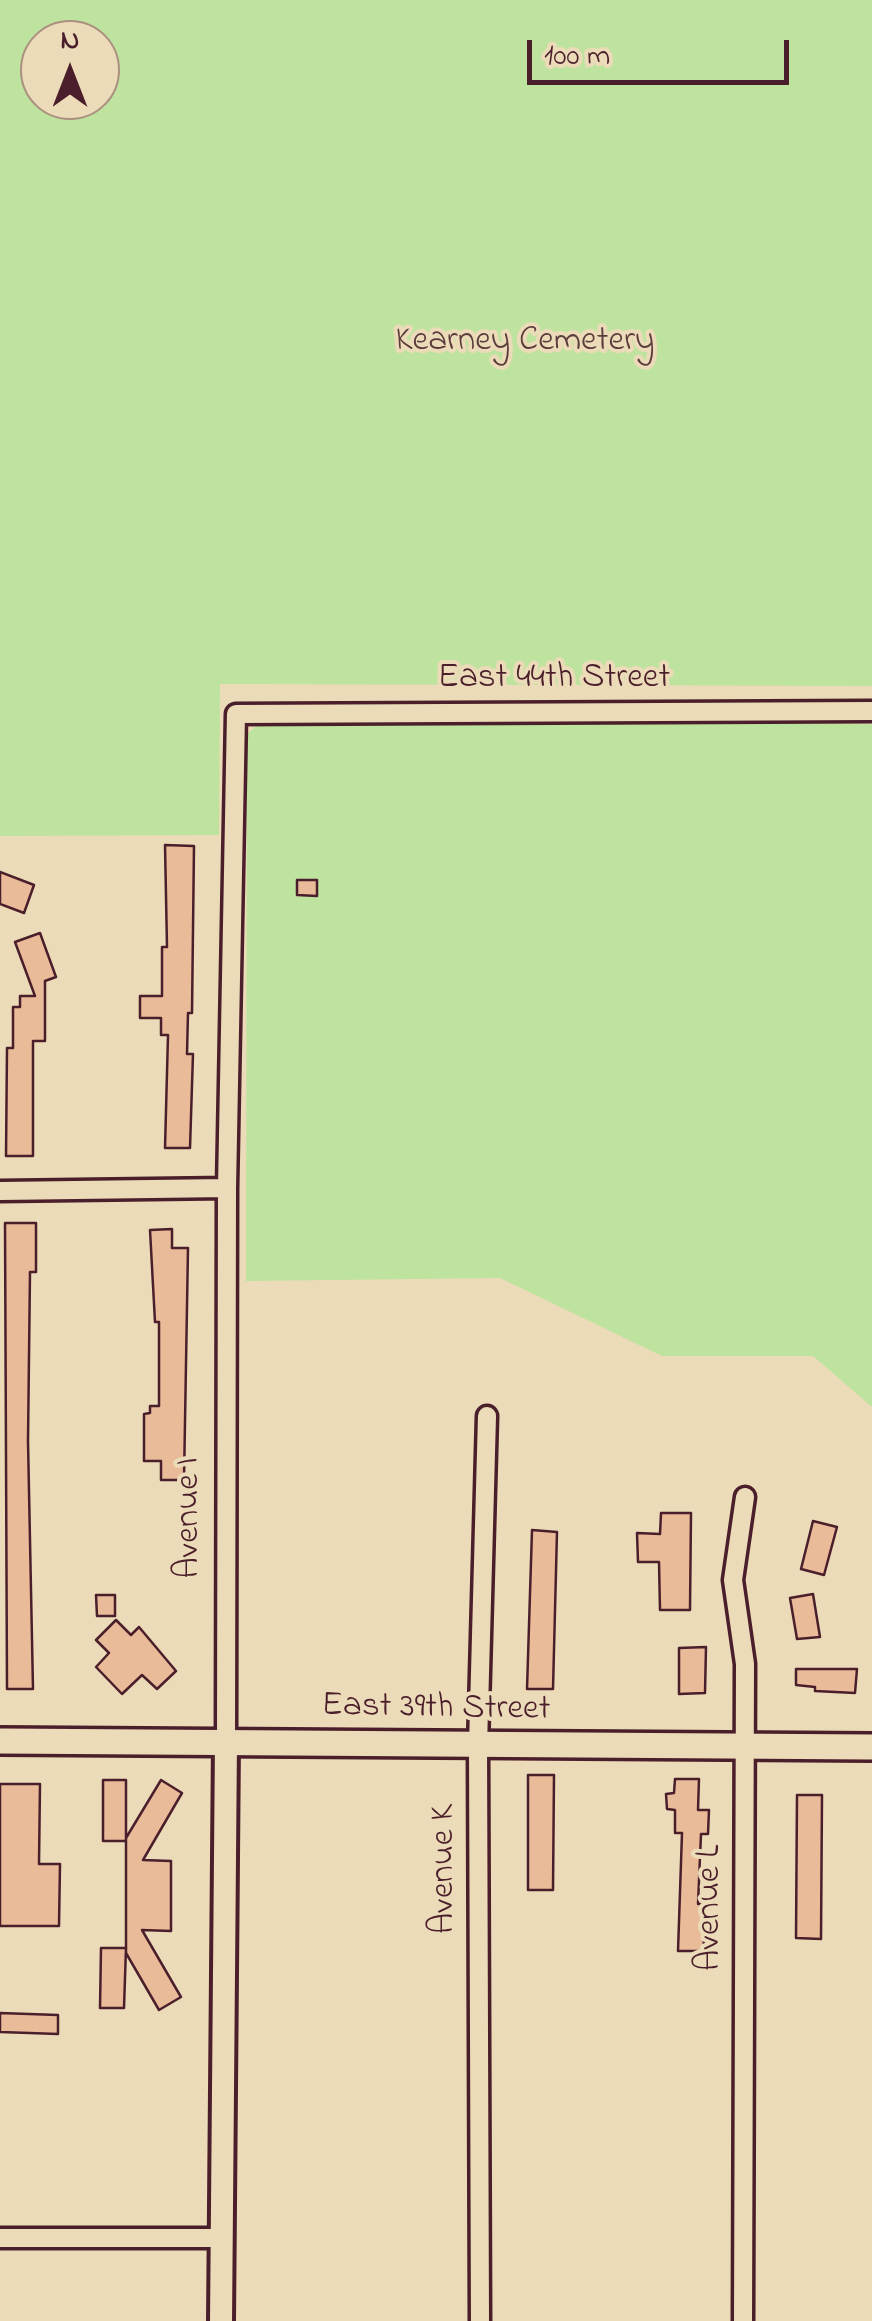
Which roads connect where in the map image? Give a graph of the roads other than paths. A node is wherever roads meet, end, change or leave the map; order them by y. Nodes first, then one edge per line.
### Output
1 (872, 712) edge
2 (236, 714) joint
3 (227, 1188) junction
4 (0, 1190) edge
5 (486, 1416) dead end
6 (745, 1498) dead end
7 (0, 1741) edge
8 (226, 1742) junction
9 (478, 1746) junction
10 (872, 1747) edge
11 (745, 1748) junction
12 (0, 2238) edge
13 (222, 2238) junction
14 (220, 2321) edge
15 (480, 2321) edge
16 (743, 2321) edge

1 - 2 street, East 44th Street
2 - 3 street, Avenue I
3 - 4 street
3 - 8 street, Avenue I
5 - 9 street, Avenue K
6 - 11 street, Avenue L
7 - 8 main road, East 39th Street
8 - 9 main road, East 39th Street
8 - 13 street, Avenue I
9 - 11 main road, East 39th Street
9 - 15 street, Avenue K
10 - 11 main road, East 39th Street
11 - 16 street, Avenue L
12 - 13 street
13 - 14 street, Avenue I

